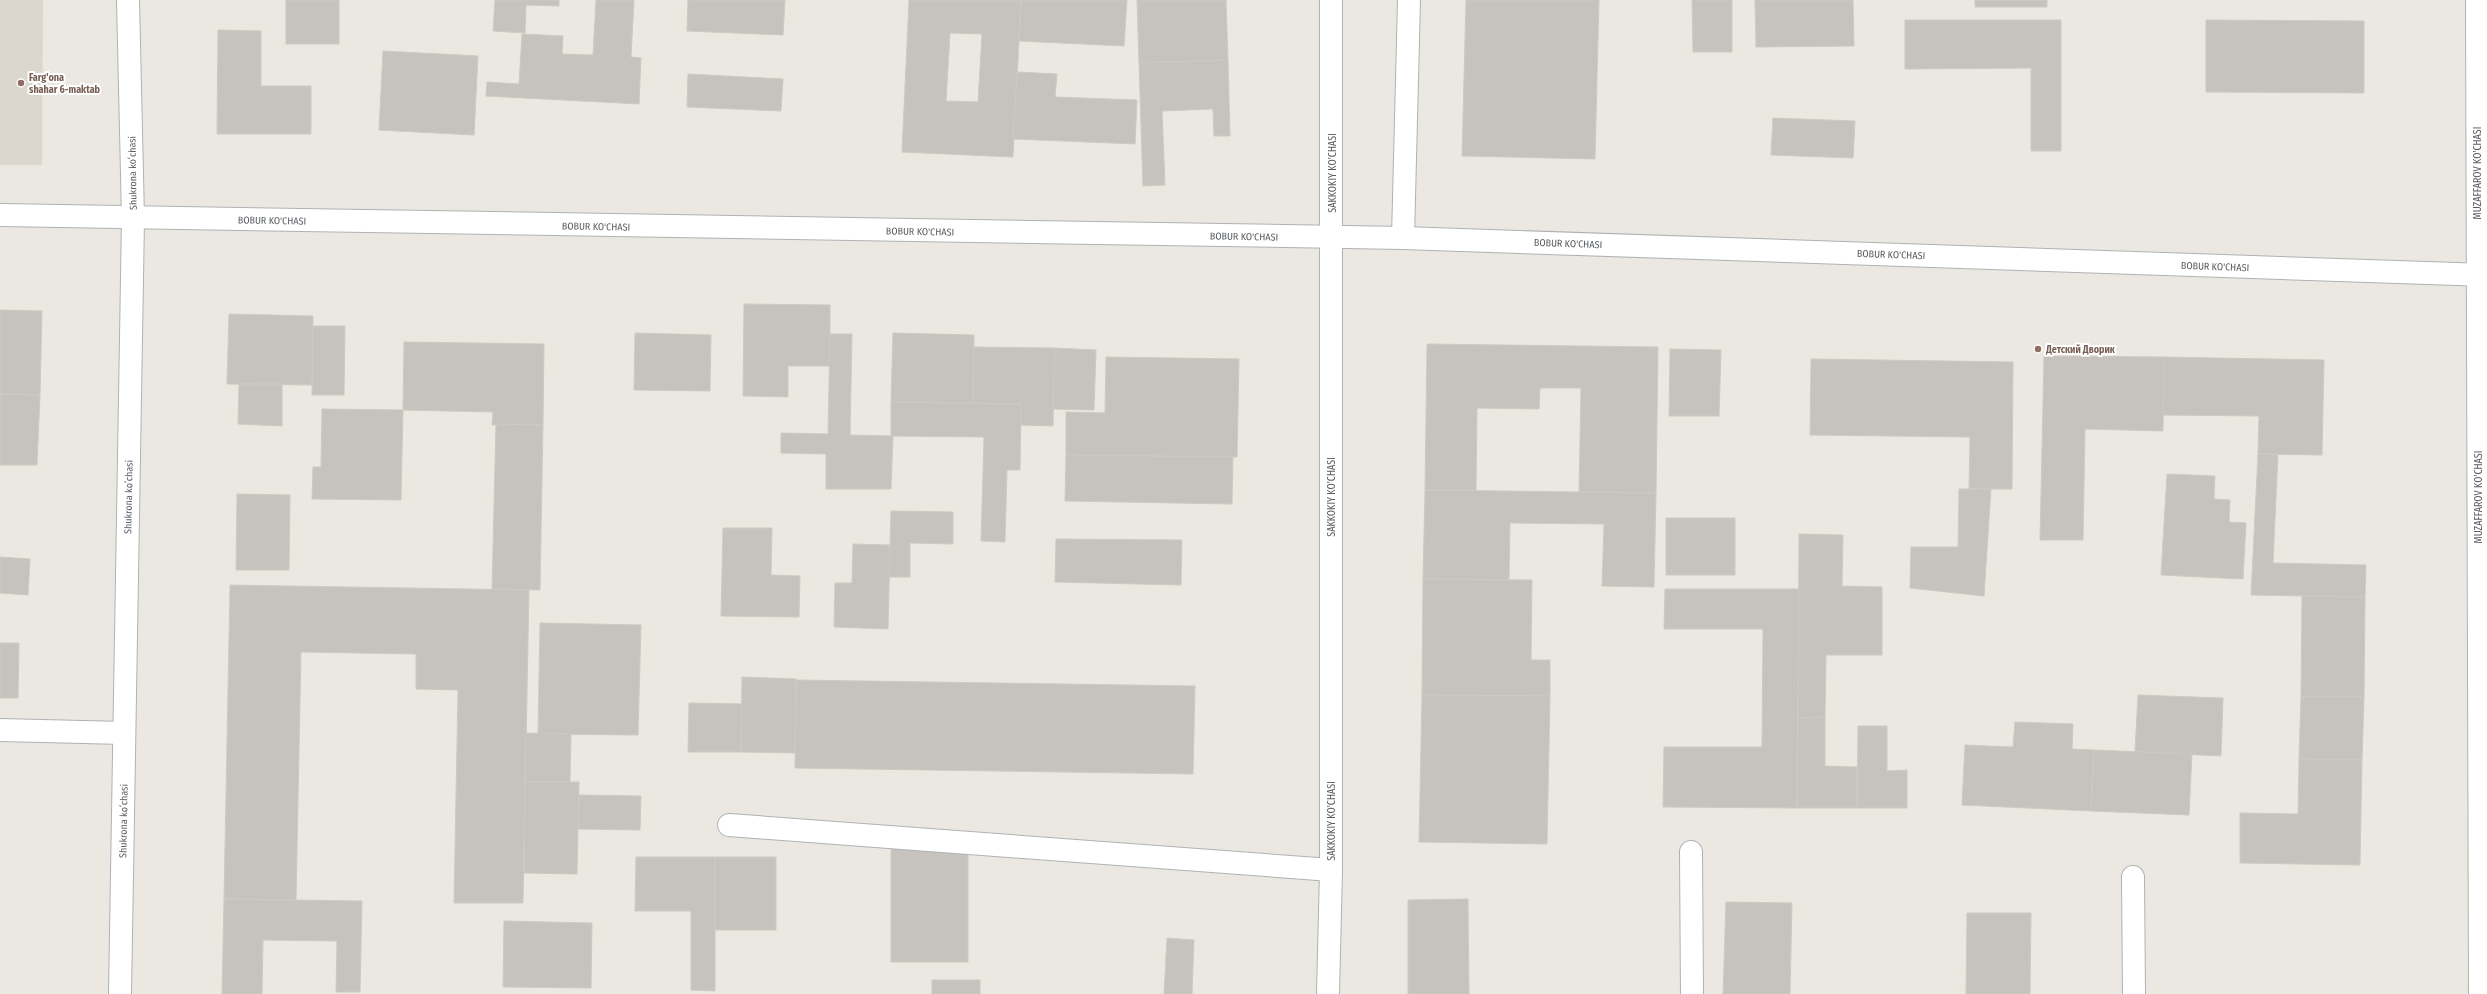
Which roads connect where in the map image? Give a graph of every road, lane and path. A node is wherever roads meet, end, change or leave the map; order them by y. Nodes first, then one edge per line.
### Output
1 (128, 0) edge
2 (1330, 0) edge
3 (1409, 0) edge
4 (2477, 0) edge
5 (0, 215) edge
6 (133, 218) junction
7 (1332, 238) junction
8 (1403, 238) junction
9 (2482, 275) edge
10 (0, 730) edge
11 (124, 733) junction
12 (729, 825) dead end
13 (1691, 852) dead end
14 (1331, 870) junction
15 (2133, 878) dead end
16 (120, 994) edge
17 (1328, 994) edge
18 (1692, 994) edge
19 (2134, 994) edge
20 (2480, 994) edge

1 - 6 street, Shukrona koʻchasi
2 - 7 street, SAKKOKIY KO'CHASI
3 - 8 street
4 - 9 street, MUZAFFAROV KO'CHASI
5 - 6 street, BOBUR KO'CHASI
6 - 7 street, BOBUR KO'CHASI
6 - 11 street, Shukrona koʻchasi
7 - 8 street, BOBUR KO'CHASI
7 - 14 street, SAKKOKIY KO'CHASI
8 - 9 street, BOBUR KO'CHASI
9 - 20 street, MUZAFFAROV KO'CHASI
10 - 11 street
11 - 16 street, Shukrona koʻchasi
12 - 14 street
13 - 18 street
14 - 17 street, SAKKOKIY KO'CHASI
15 - 19 street

